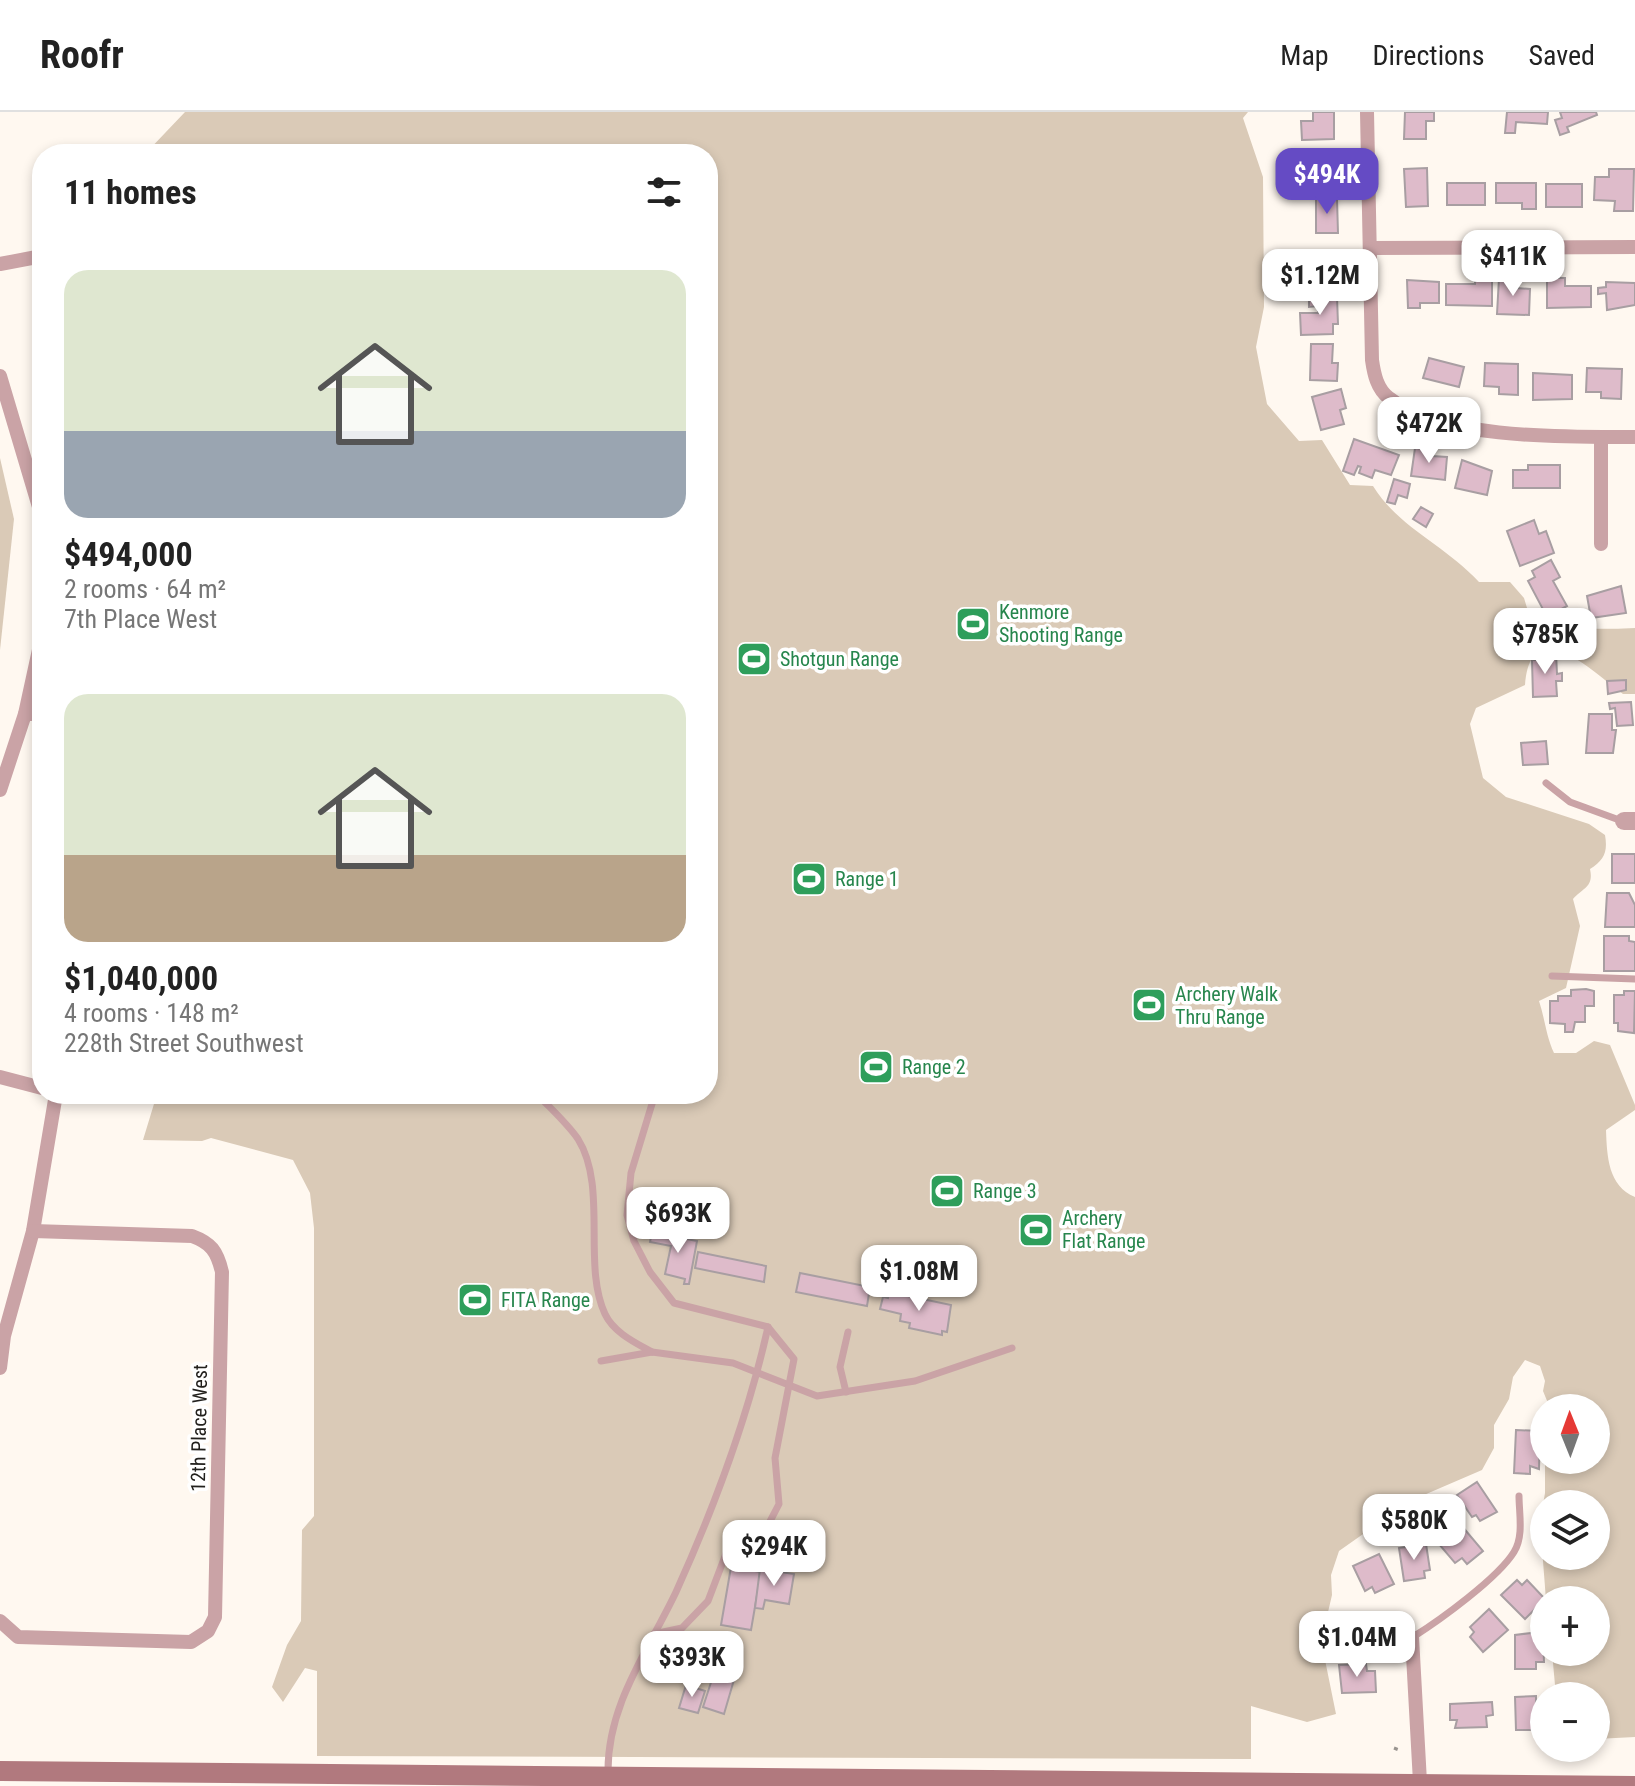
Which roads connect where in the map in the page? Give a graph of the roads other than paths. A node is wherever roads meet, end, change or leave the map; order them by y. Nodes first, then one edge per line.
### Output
1 (1367, 112) edge
2 (1635, 247) edge
3 (1370, 248) junction
4 (32, 258) edge
5 (0, 264) edge
6 (0, 376) edge
7 (1601, 437) junction
8 (1635, 437) edge
9 (32, 483) edge
10 (1601, 544) dead end
11 (32, 682) edge
12 (25, 714) junction
13 (32, 714) edge
14 (1546, 783) dead end
15 (0, 790) edge
16 (1630, 821) edge
17 (1552, 976) dead end
18 (1635, 979) edge
19 (0, 1077) edge
20 (32, 1085) edge
21 (54, 1104) edge
22 (546, 1104) edge
23 (652, 1104) edge
24 (33, 1231) junction
25 (768, 1327) junction
26 (848, 1332) dead end
27 (1012, 1348) dead end
28 (652, 1352) junction
29 (601, 1361) dead end
30 (0, 1368) edge
31 (758, 1370) junction
32 (789, 1385) junction
33 (846, 1392) junction
34 (1519, 1496) dead end
35 (0, 1621) edge
36 (654, 1634) junction
37 (1412, 1637) joint
38 (0, 1771) edge
39 (608, 1775) junction
40 (431, 1781) edge
41 (1420, 1782) junction
42 (1296, 1783) edge
43 (1635, 1786) edge

1 - 3 street
2 - 3 street
3 - 7 street
4 - 5 street
6 - 9 street
7 - 8 street
7 - 10 street
11 - 12 street
12 - 13 street
12 - 15 street
14 - 16 lane
17 - 18 lane
19 - 20 street
21 - 24 street
22 - 28 lane
23 - 25 lane
24 - 30 street
24 - 35 street, 12th Place West
25 - 31 lane
25 - 32 lane
26 - 33 lane
27 - 33 lane
28 - 29 lane
28 - 31 lane
31 - 32 lane
31 - 36 lane
32 - 33 lane
32 - 36 lane
34 - 37 lane
36 - 39 lane
37 - 41 street
38 - 40 main road
39 - 40 main road
39 - 42 main road
41 - 42 main road
41 - 43 main road

